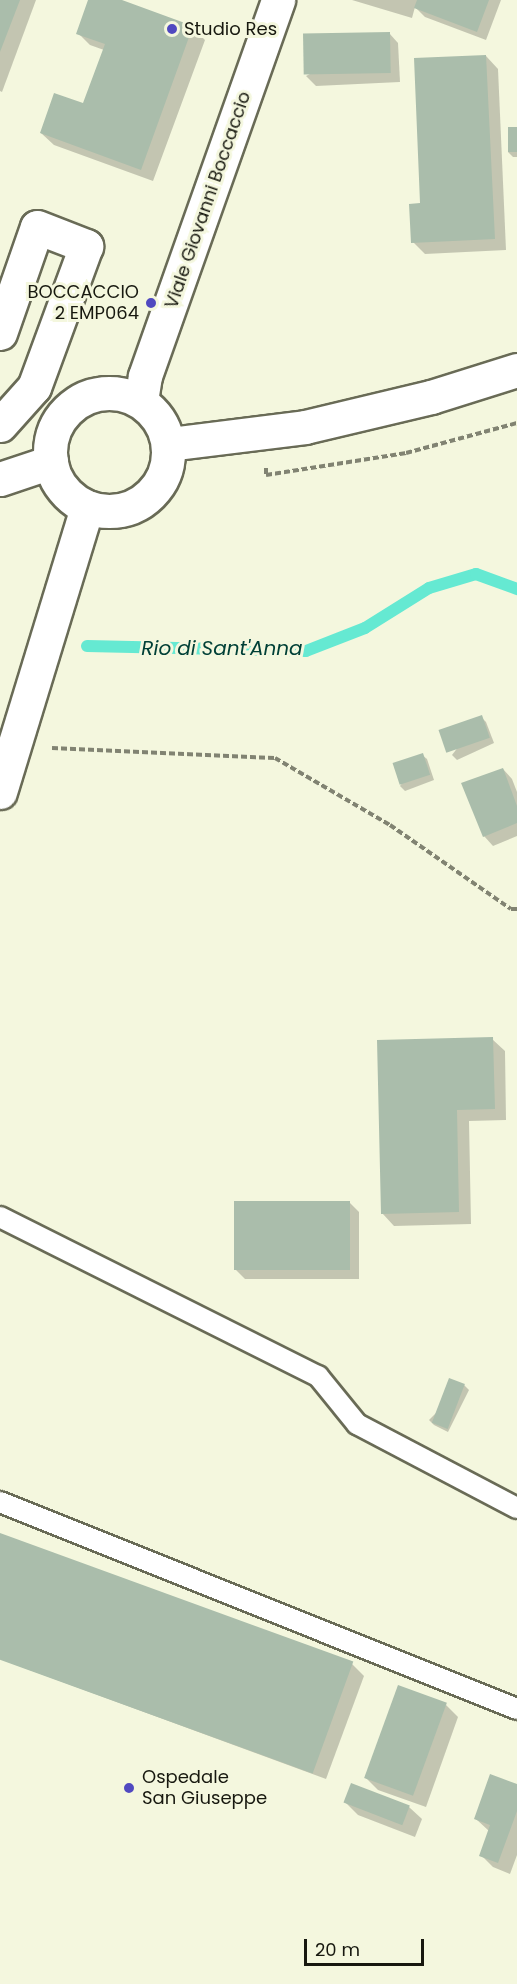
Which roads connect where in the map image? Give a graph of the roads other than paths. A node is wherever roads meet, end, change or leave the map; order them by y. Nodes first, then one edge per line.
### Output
1 (278, 0) edge
2 (0, 333) edge
3 (517, 370) edge
4 (141, 401) junction
5 (0, 425) edge
6 (169, 444) junction
7 (51, 462) junction
8 (0, 479) edge
9 (87, 507) junction
10 (1, 792) edge
11 (0, 1217) edge
12 (0, 1502) edge
13 (517, 1508) edge
14 (517, 1708) edge

1 - 4 street, Viale Giovanni Boccaccio
2 - 5 street
3 - 6 street
4 - 6 street
4 - 7 street
6 - 9 street
7 - 8 street
7 - 9 street
9 - 10 street
11 - 13 lane
12 - 14 lane

